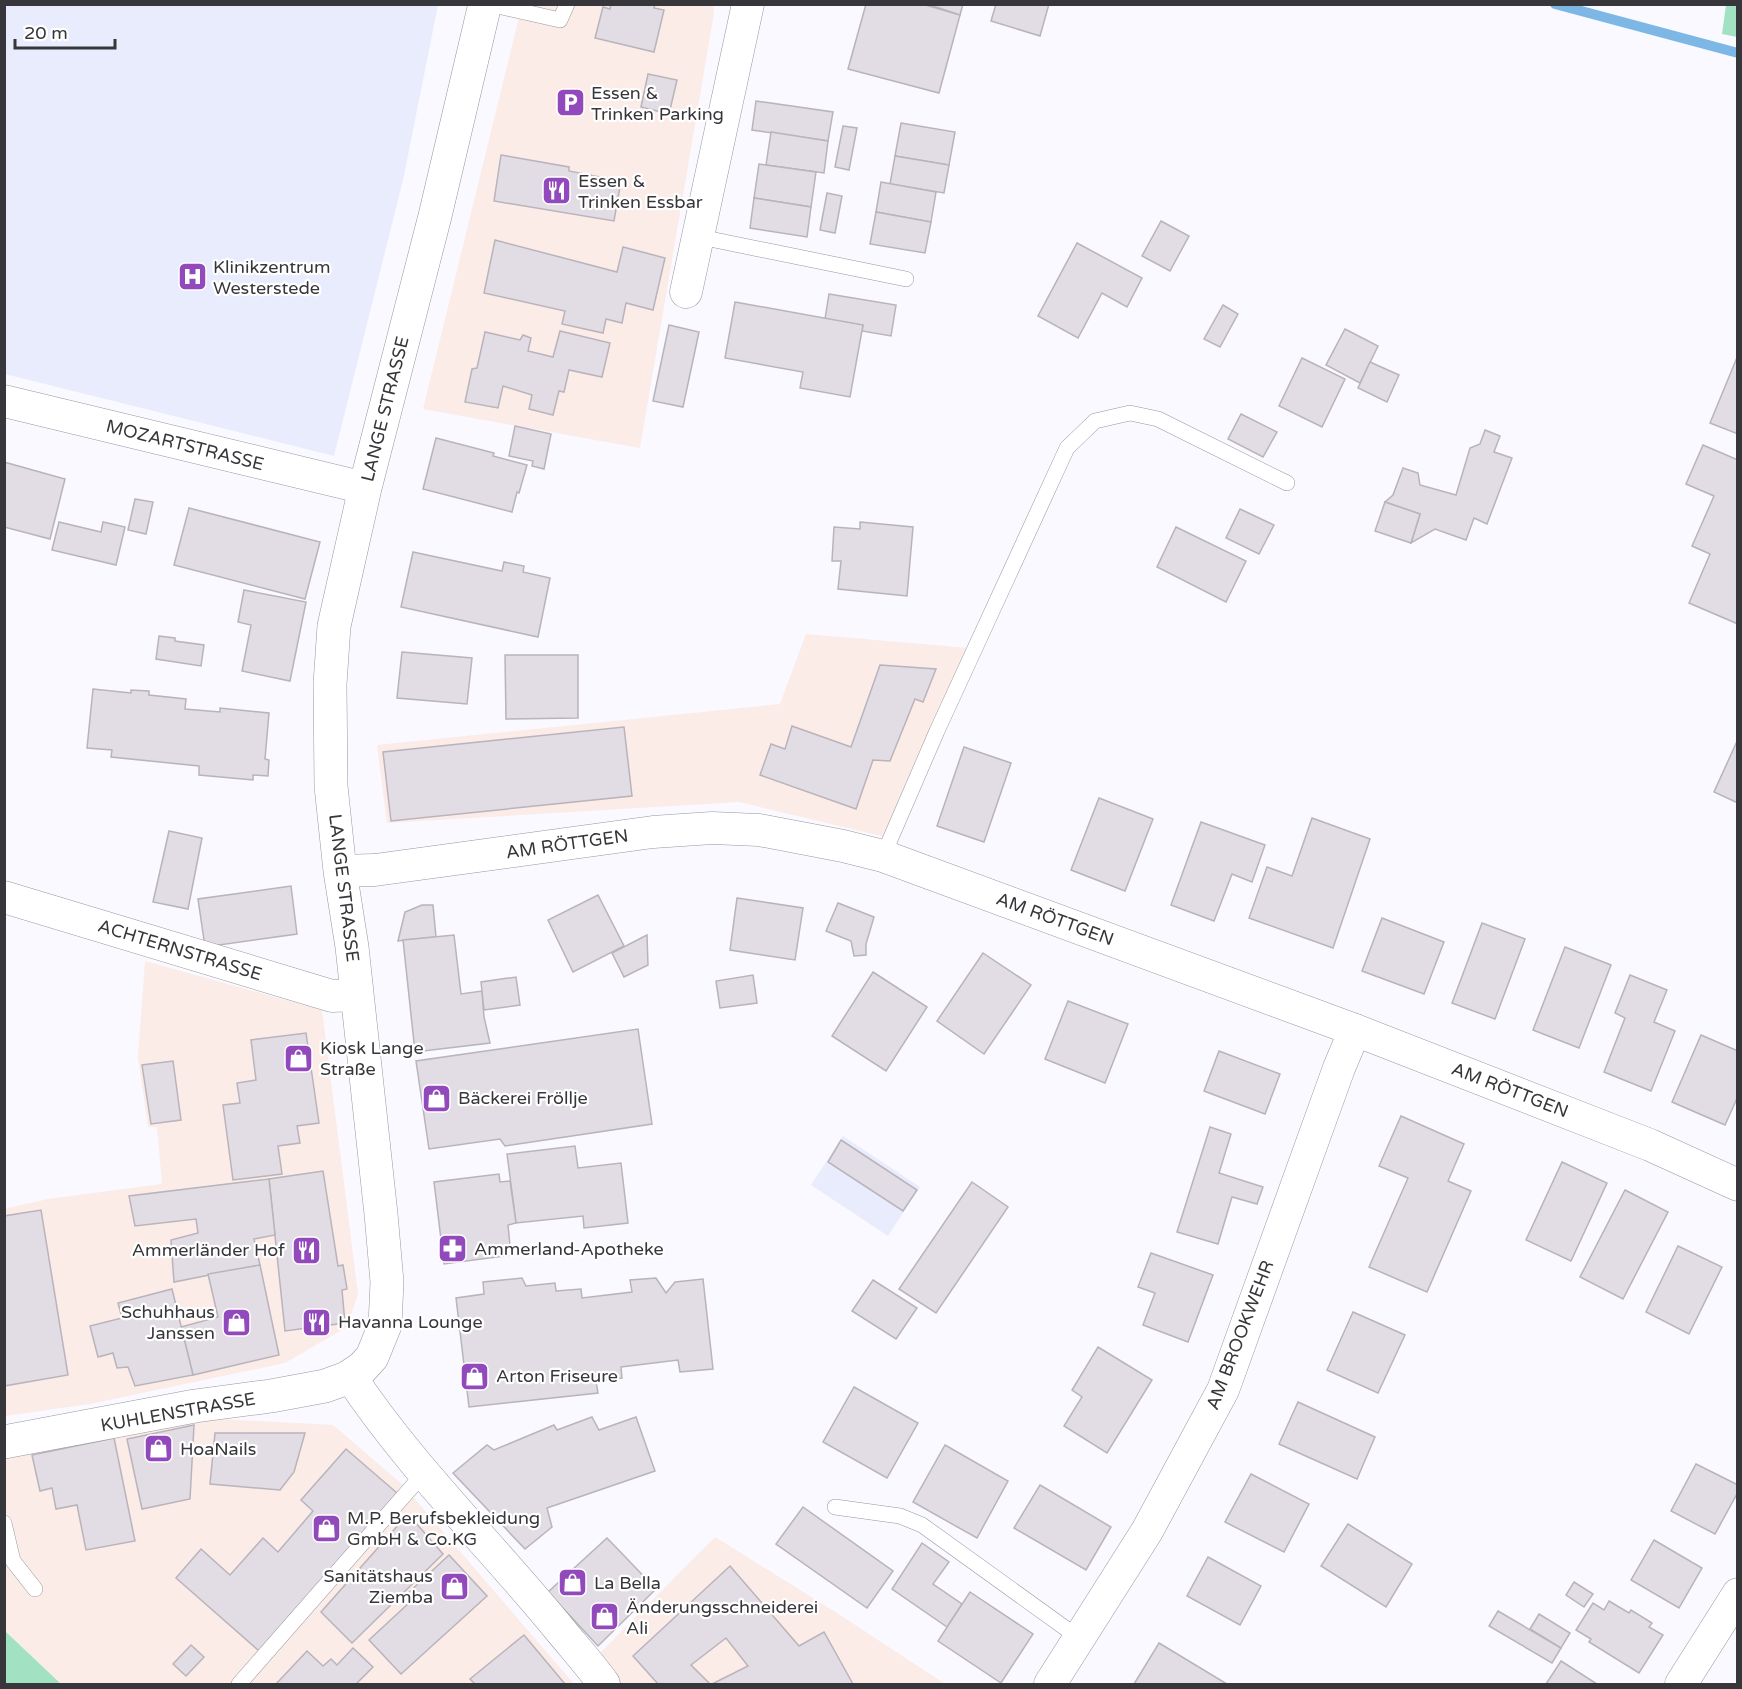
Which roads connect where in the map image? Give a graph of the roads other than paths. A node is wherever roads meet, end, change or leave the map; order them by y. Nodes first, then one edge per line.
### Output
1 (487, 4) edge
2 (567, 4) edge
3 (748, 4) edge
4 (700, 237) junction
5 (906, 279) dead end
6 (686, 292) dead end
7 (4, 401) edge
8 (1287, 483) dead end
9 (365, 488) junction
10 (883, 856) junction
11 (340, 872) junction
12 (4, 897) edge
13 (357, 995) junction
14 (1355, 1030) junction
15 (1737, 1185) edge
16 (350, 1376) junction
17 (4, 1442) edge
18 (424, 1473) junction
19 (834, 1507) dead end
20 (4, 1523) edge
21 (35, 1589) dead end
22 (1737, 1594) edge
23 (1079, 1638) junction
24 (239, 1684) edge
25 (603, 1684) edge
26 (1050, 1684) edge
27 (1681, 1684) edge

1 - 2 lane
1 - 9 street, LANGE STRASSE
3 - 4 street
4 - 5 lane
4 - 6 street
7 - 9 street, MOZARTSTRASSE
8 - 10 lane
9 - 11 street, LANGE STRASSE
10 - 11 street, AM RÖTTGEN
10 - 14 street, AM RÖTTGEN
11 - 13 street, LANGE STRASSE
12 - 13 street, ACHTERNSTRASSE
13 - 16 street, LANGE STRASSE
14 - 15 street, AM RÖTTGEN
14 - 23 street, AM BROOKWEHR
16 - 17 street, KUHLENSTRASSE
16 - 18 street
18 - 24 lane
18 - 25 street
19 - 23 lane
20 - 21 lane
22 - 27 street
23 - 26 street, AM BROOKWEHR

